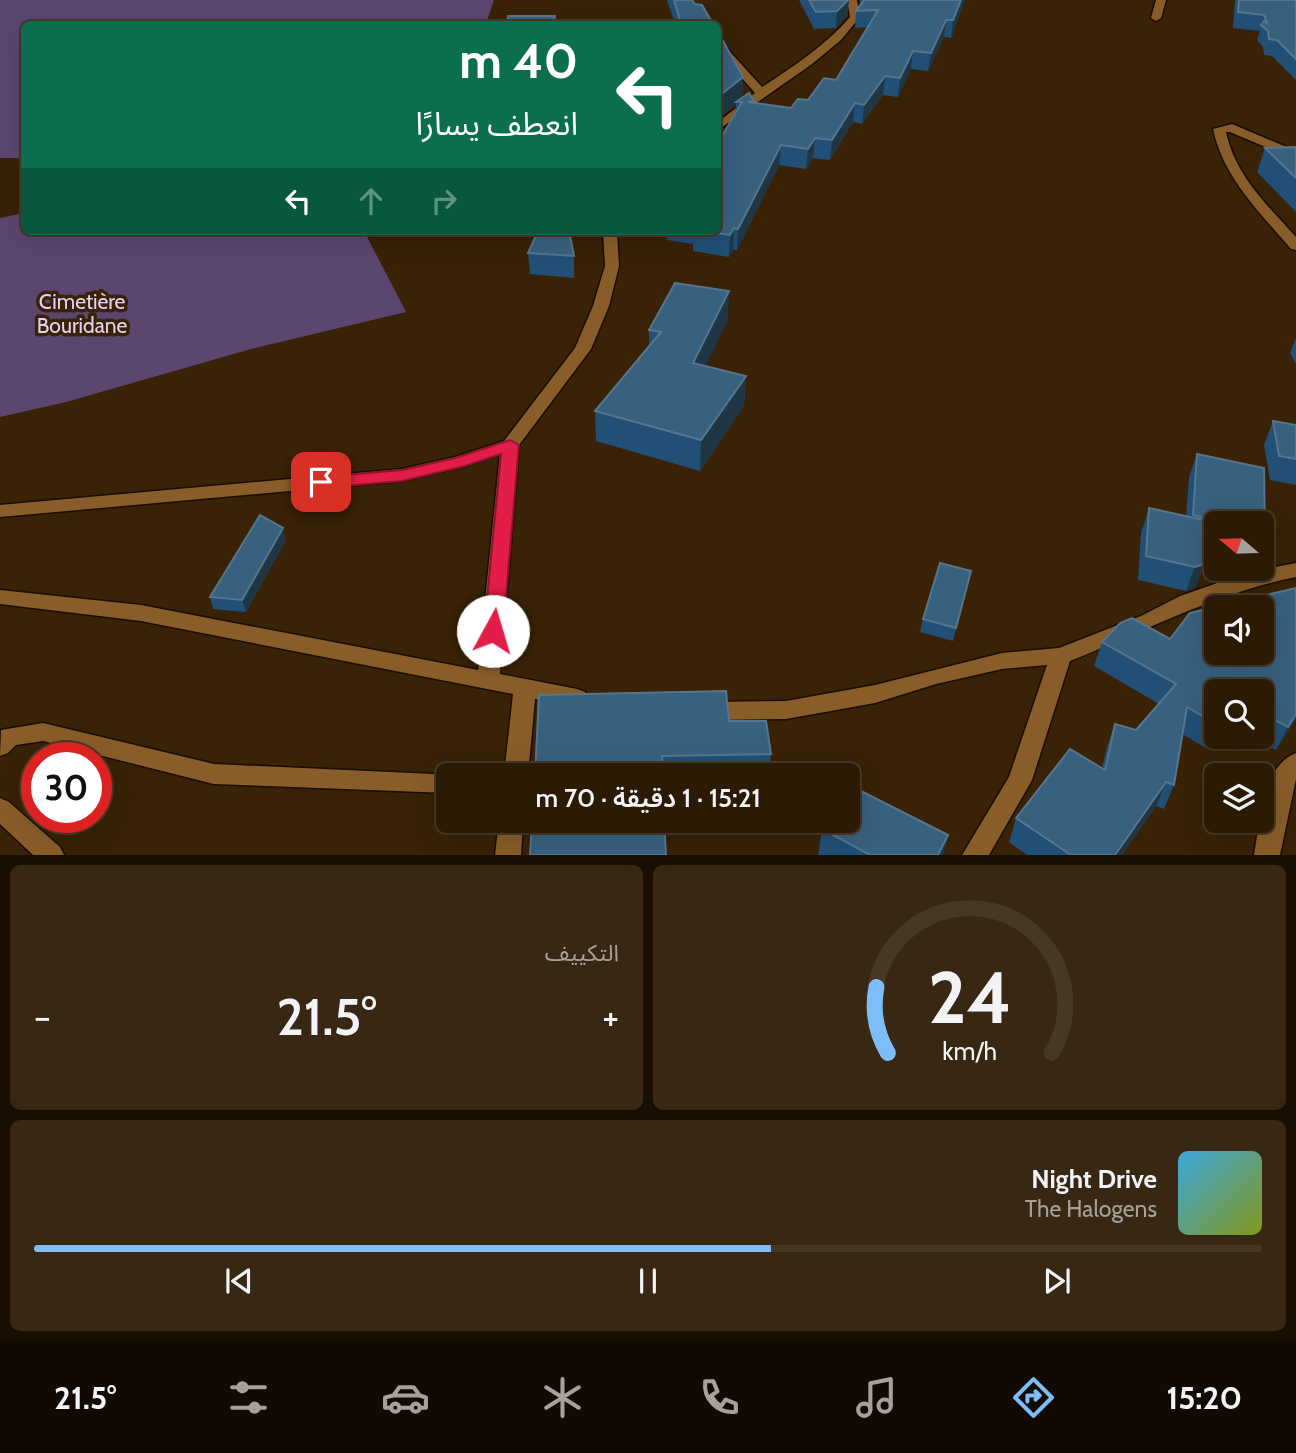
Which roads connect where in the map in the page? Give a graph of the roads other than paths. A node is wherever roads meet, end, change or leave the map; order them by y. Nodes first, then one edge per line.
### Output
1 (852, 0) edge
2 (1161, 0) edge
3 (1156, 18) dead end
4 (721, 48) edge
5 (761, 93) junction
6 (721, 125) edge
7 (1296, 156) edge
8 (610, 235) edge
9 (1296, 246) edge
10 (510, 445) junction
11 (0, 510) edge
12 (1296, 570) edge
13 (0, 597) edge
14 (1061, 656) junction
15 (488, 681) junction
16 (525, 690) junction
17 (594, 701) edge
18 (686, 709) edge
19 (0, 746) edge
20 (517, 763) edge
21 (1296, 763) edge
22 (436, 783) edge
23 (0, 809) edge
24 (510, 833) edge
25 (51, 855) edge
26 (508, 855) edge
27 (975, 855) edge
28 (1267, 855) edge

1 - 5 street
2 - 3 street
4 - 5 street
5 - 6 street
7 - 9 street
8 - 10 street
10 - 11 street
10 - 15 street
12 - 14 street
13 - 15 street
14 - 18 street
14 - 27 street
15 - 16 street
16 - 17 street
16 - 20 street
19 - 22 street
21 - 28 street
23 - 25 street
24 - 26 street

